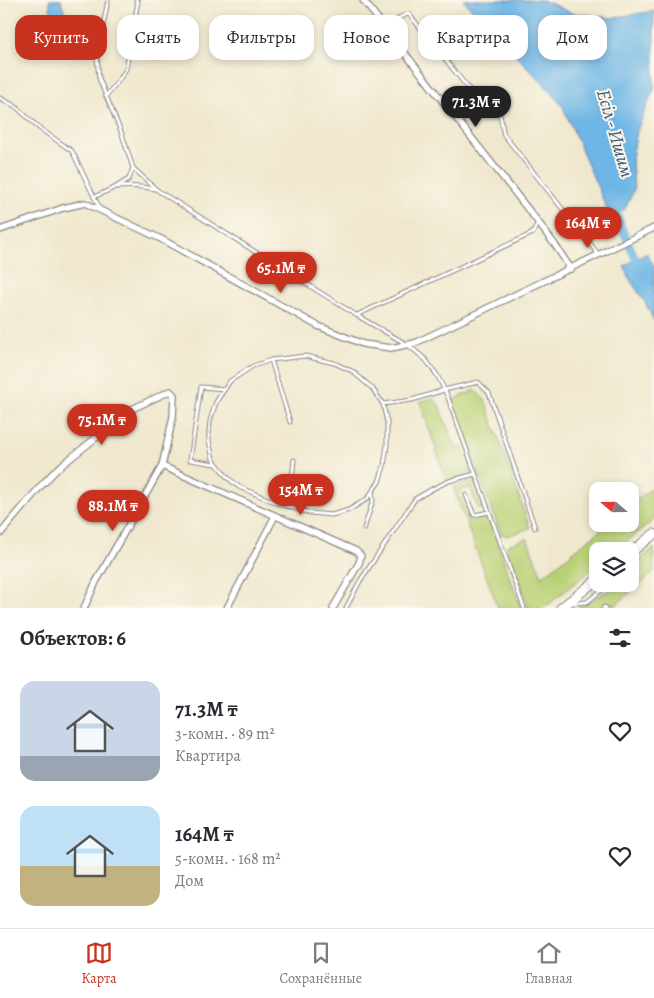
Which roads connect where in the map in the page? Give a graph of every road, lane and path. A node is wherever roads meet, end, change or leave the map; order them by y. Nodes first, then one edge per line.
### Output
1 (108, 0) edge
2 (136, 0) edge
3 (363, 0) edge
4 (375, 15) edge
5 (404, 15) edge
6 (408, 56) edge
7 (106, 96) junction
8 (0, 98) edge
9 (133, 168) junction
10 (116, 187) junction
11 (157, 190) junction
12 (94, 196) junction
13 (101, 210) junction
14 (538, 222) junction
15 (654, 228) edge
16 (0, 230) edge
17 (599, 255) junction
18 (571, 269) junction
19 (356, 315) junction
20 (408, 345) junction
21 (271, 360) junction
22 (225, 389) junction
23 (444, 390) junction
24 (383, 404) junction
25 (290, 422) dead end
26 (294, 460) dead end
27 (217, 464) junction
28 (162, 466) junction
29 (475, 474) junction
30 (372, 492) junction
31 (466, 494) dead end
32 (289, 506) junction
33 (489, 512) junction
34 (275, 516) junction
35 (535, 528) dead end
36 (364, 529) dead end
37 (0, 534) edge
38 (654, 534) edge
39 (639, 546) edge
40 (589, 586) edge
41 (599, 592) edge
42 (564, 606) edge
43 (84, 608) edge
44 (227, 608) edge
45 (333, 608) edge
46 (346, 608) edge
47 (524, 608) edge

1 - 7 lane
2 - 7 lane
3 - 4 street
5 - 17 lane
6 - 14 street
7 - 9 lane
8 - 12 lane
9 - 10 lane
9 - 11 lane
10 - 11 lane
10 - 12 lane
11 - 19 lane
12 - 13 lane
13 - 16 street
13 - 20 street
14 - 18 street
14 - 19 lane
15 - 17 street
17 - 18 street
18 - 20 street
19 - 20 lane
20 - 23 lane
21 - 22 lane
21 - 24 lane
21 - 25 lane
22 - 27 lane
22 - 27 lane
23 - 24 lane
23 - 29 lane
23 - 35 lane
24 - 30 lane
26 - 32 lane
27 - 32 lane
28 - 34 street
28 - 37 street
28 - 43 street
29 - 33 lane
29 - 46 lane
30 - 32 lane
30 - 36 lane
31 - 33 lane
33 - 47 lane
34 - 44 street
34 - 45 street
38 - 39 main road
40 - 42 main road
41 - 42 lane

